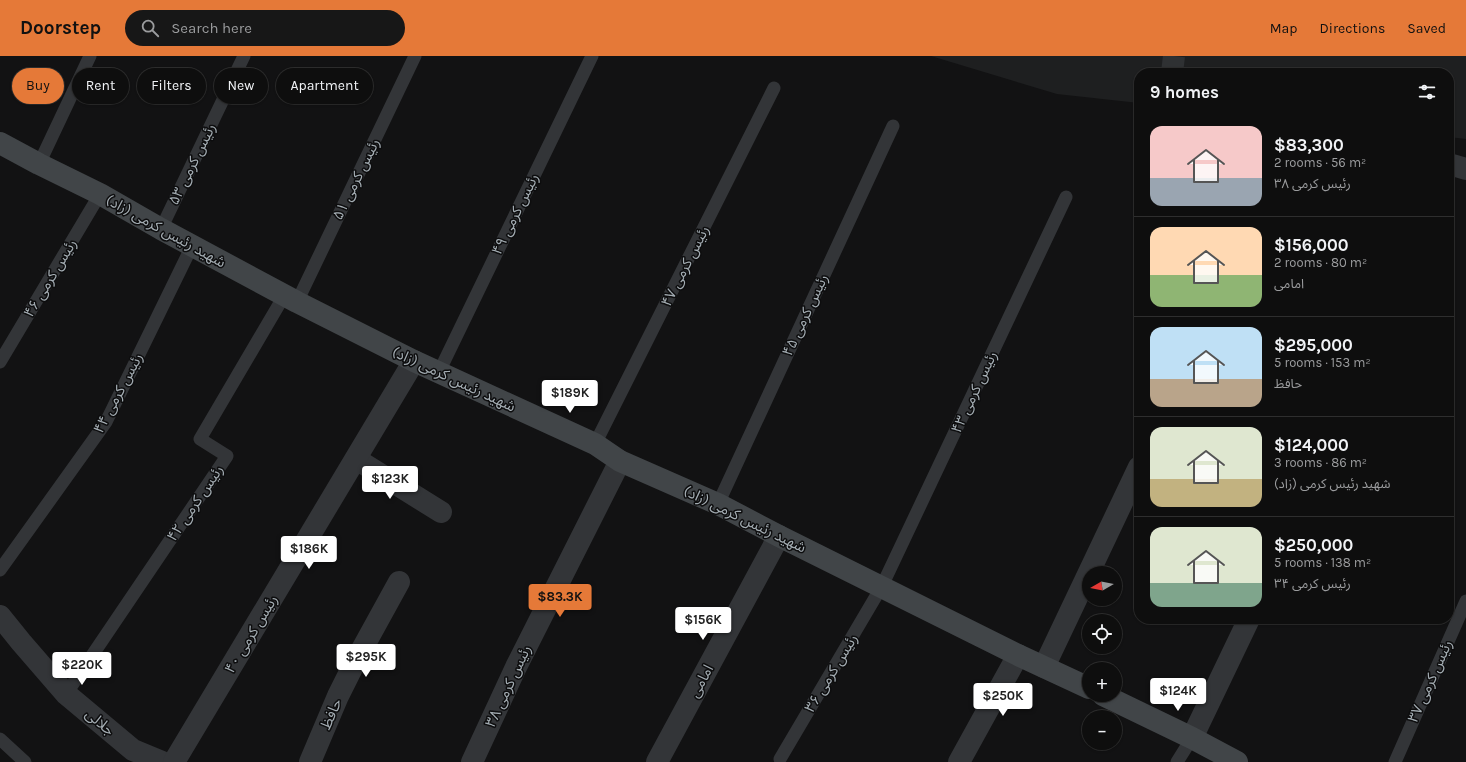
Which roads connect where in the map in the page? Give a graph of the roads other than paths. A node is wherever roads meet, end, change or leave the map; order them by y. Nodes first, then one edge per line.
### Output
1 (90, 56) edge
2 (244, 56) edge
3 (415, 56) edge
4 (592, 56) edge
5 (774, 88) dead end
6 (893, 126) dead end
7 (0, 143) edge
8 (0, 157) edge
9 (39, 164) junction
10 (1454, 166) edge
11 (1466, 170) edge
12 (100, 194) junction
13 (1066, 197) dead end
14 (161, 229) junction
15 (192, 246) junction
16 (290, 299) junction
17 (414, 361) junction
18 (0, 362) edge
19 (439, 372) junction
20 (595, 444) junction
21 (356, 459) junction
22 (620, 461) junction
23 (1134, 478) edge
24 (718, 504) junction
25 (441, 512) dead end
26 (779, 536) junction
27 (0, 570) edge
28 (399, 582) dead end
29 (882, 586) junction
30 (1466, 601) edge
31 (0, 616) edge
32 (1247, 624) edge
33 (1018, 655) junction
34 (1044, 667) junction
35 (1082, 685) edge
36 (66, 694) junction
37 (1117, 702) edge
38 (1192, 738) junction
39 (0, 739) edge
40 (780, 759) dead end
41 (26, 762) edge
42 (162, 762) edge
43 (174, 762) edge
44 (310, 762) edge
45 (472, 762) edge
46 (658, 762) edge
47 (959, 762) edge
48 (1178, 762) edge
49 (1237, 762) edge
50 (1395, 762) edge

1 - 9 lane
2 - 14 lane, رئیس کرمی ۵۳
3 - 16 lane, رئیس کرمی ۵۱
4 - 19 lane, رئیس کرمی ۴۹
5 - 20 lane, رئیس کرمی ۴۷
6 - 24 lane, رئیس کرمی ۴۵
7 - 9 main road
8 - 9 main road
9 - 12 main road, شهید رئیس کرمی (زاد)
10 - 11 street
12 - 14 main road, شهید رئیس کرمی (زاد)
12 - 18 lane, رئیس کرمی ۴۶
13 - 29 lane, رئیس کرمی ۴۳
14 - 15 main road, شهید رئیس کرمی (زاد)
15 - 16 main road, شهید رئیس کرمی (زاد)
15 - 27 lane, رئیس کرمی ۴۴
16 - 17 main road, شهید رئیس کرمی (زاد)
16 - 36 lane, رئیس کرمی ۴۲
17 - 19 main road, شهید رئیس کرمی (زاد)
17 - 21 street, رئیس کرمی ۴۰
19 - 20 main road, شهید رئیس کرمی (زاد)
20 - 22 main road, شهید رئیس کرمی (زاد)
21 - 25 street
21 - 43 street, رئیس کرمی ۴۰
22 - 24 main road, شهید رئیس کرمی (زاد)
22 - 45 street, رئیس کرمی ۳۸
23 - 34 street
24 - 26 main road, شهید رئیس کرمی (زاد)
26 - 29 main road, شهید رئیس کرمی (زاد)
26 - 46 street, امامی
28 - 44 street, حافظ
29 - 33 main road, شهید رئیس کرمی (زاد)
29 - 40 lane, رئیس کرمی ۳۶
30 - 50 lane, رئیس کرمی ۳۷
31 - 36 street, جلالی
32 - 38 street
33 - 34 main road, شهید رئیس کرمی (زاد)
33 - 47 street
34 - 35 main road, شهید رئیس کرمی (زاد)
36 - 42 street, جلالی
37 - 38 main road
38 - 48 lane
38 - 49 main road
39 - 41 lane

